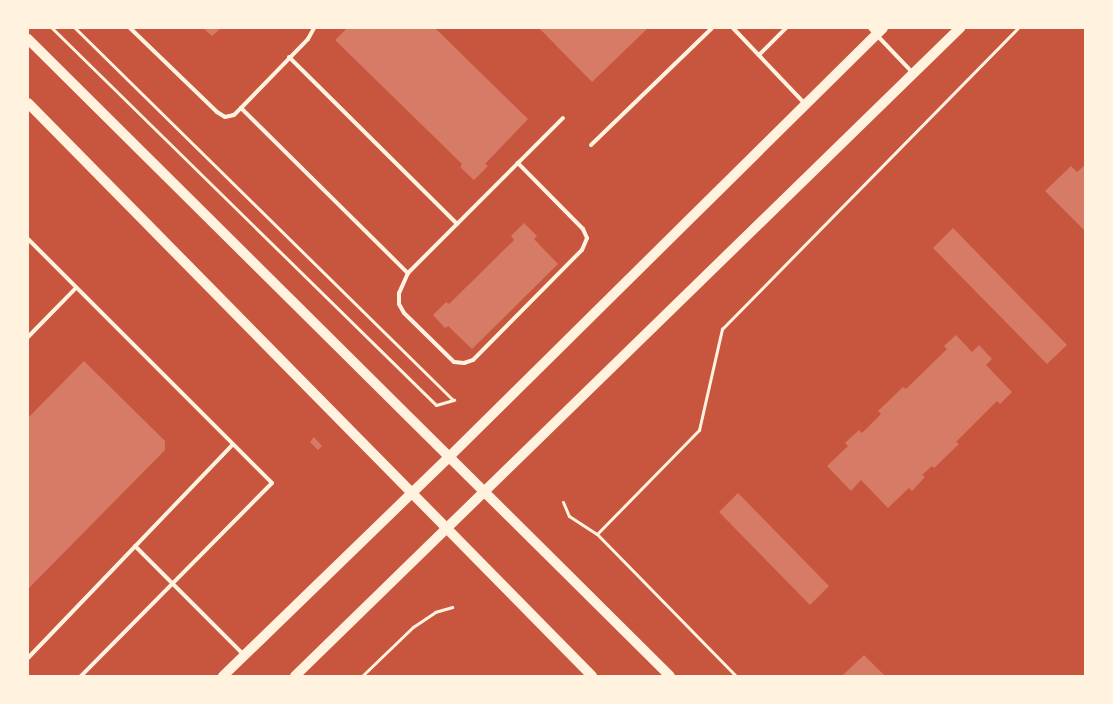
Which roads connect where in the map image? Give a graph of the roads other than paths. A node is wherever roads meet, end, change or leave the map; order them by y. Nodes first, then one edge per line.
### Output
1 (130, 28) edge
2 (314, 28) edge
3 (712, 28) edge
4 (733, 28) edge
5 (786, 28) edge
6 (884, 28) edge
7 (960, 28) edge
8 (873, 31) edge
9 (28, 40) edge
10 (759, 55) junction
11 (289, 58) junction
12 (913, 73) junction
13 (28, 103) edge
14 (805, 104) junction
15 (241, 108) junction
16 (563, 118) dead end
17 (591, 145) dead end
18 (518, 163) junction
19 (457, 224) junction
20 (28, 239) edge
21 (408, 273) junction
22 (76, 288) junction
23 (28, 337) edge
24 (233, 444) junction
25 (449, 457) junction
26 (411, 492) junction
27 (485, 492) junction
28 (447, 529) junction
29 (135, 546) junction
30 (173, 584) junction
31 (244, 655) junction
32 (28, 658) edge
33 (80, 676) edge
34 (223, 676) edge
35 (295, 676) edge
36 (592, 676) edge
37 (670, 676) edge

1 - 15 lane
2 - 11 lane
3 - 17 lane
4 - 10 lane
5 - 10 lane
6 - 8 main road
7 - 12 main road
8 - 12 lane
8 - 14 main road
9 - 25 main road
10 - 14 lane
11 - 15 lane
11 - 19 lane
12 - 27 main road
13 - 26 main road
14 - 25 main road
15 - 21 lane
16 - 18 lane
18 - 19 lane
18 - 21 lane
19 - 21 lane
20 - 22 lane
22 - 23 lane
22 - 24 lane
24 - 29 lane
24 - 30 lane
25 - 26 main road
25 - 27 main road
26 - 28 main road
26 - 31 main road
27 - 28 main road
27 - 37 main road
28 - 35 main road
28 - 36 main road
29 - 30 lane
29 - 32 lane
30 - 31 lane
30 - 33 lane
31 - 34 main road

